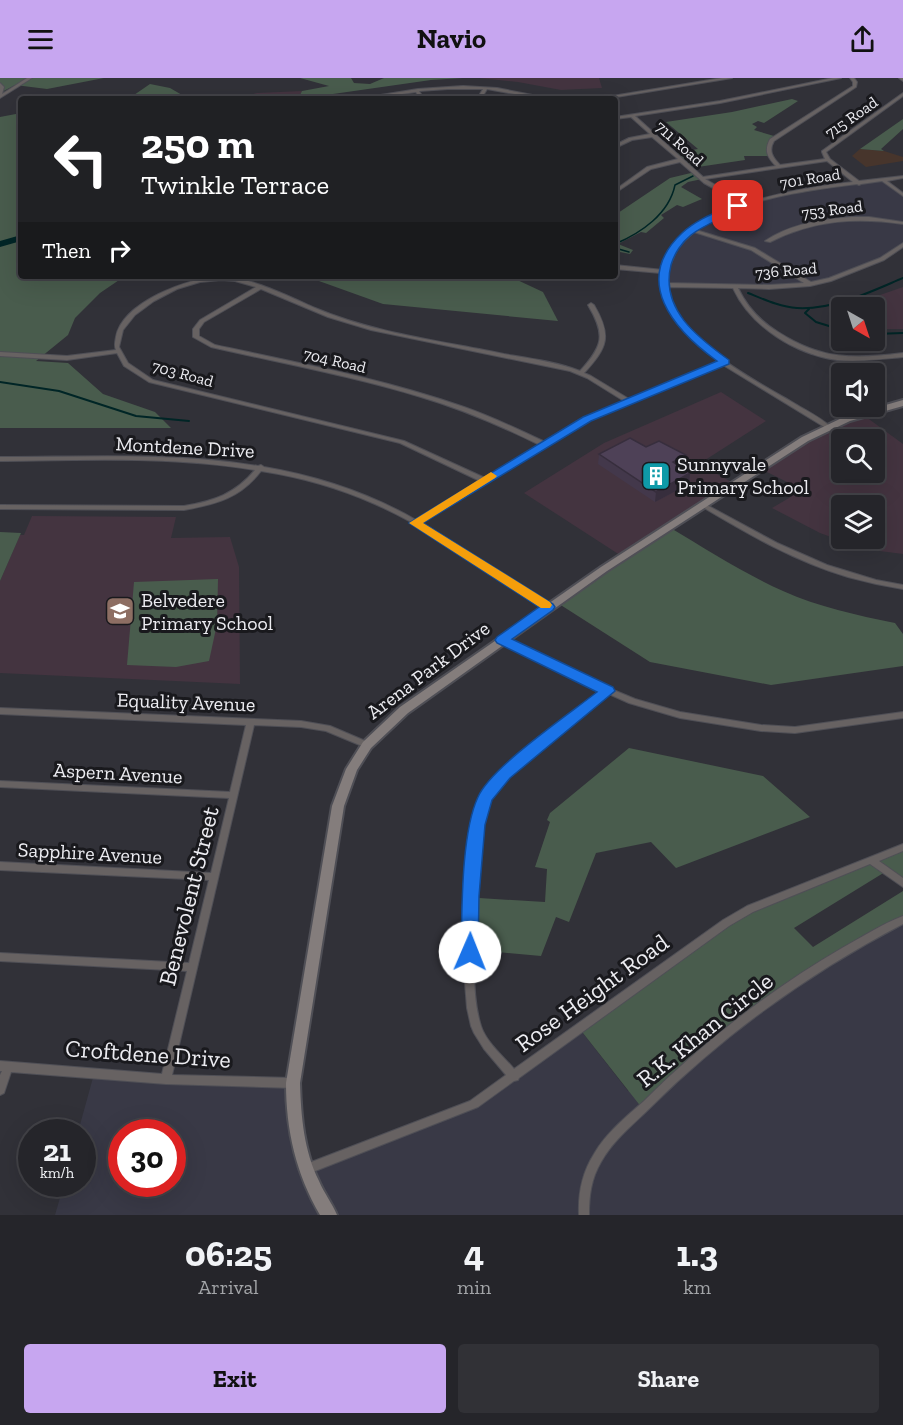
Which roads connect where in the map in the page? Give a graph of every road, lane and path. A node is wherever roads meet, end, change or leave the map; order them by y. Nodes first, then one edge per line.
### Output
1 (30, 78) edge
2 (730, 78) edge
3 (839, 78) edge
4 (852, 78) edge
5 (0, 84) edge
6 (486, 88) junction
7 (417, 92) junction
8 (903, 94) edge
9 (0, 96) edge
10 (383, 96) edge
11 (420, 96) edge
12 (481, 96) edge
13 (533, 96) edge
14 (615, 96) edge
15 (632, 116) junction
16 (618, 118) edge
17 (654, 135) junction
18 (618, 146) edge
19 (681, 160) junction
20 (828, 160) junction
21 (779, 167) junction
22 (903, 177) edge
23 (702, 178) junction
24 (883, 180) junction
25 (859, 184) junction
26 (618, 190) edge
27 (903, 195) edge
28 (745, 204) junction
29 (903, 223) edge
30 (692, 230) junction
31 (768, 241) dead end
32 (903, 244) edge
33 (618, 267) edge
34 (664, 272) junction
35 (211, 279) edge
36 (233, 279) edge
37 (663, 285) junction
38 (810, 285) junction
39 (735, 287) junction
40 (259, 288) junction
41 (591, 305) dead end
42 (116, 352) junction
43 (0, 354) edge
44 (903, 355) edge
45 (725, 362) junction
46 (581, 373) junction
47 (628, 401) junction
48 (903, 403) edge
49 (828, 426) junction
50 (544, 444) junction
51 (0, 459) edge
52 (261, 468) junction
53 (483, 480) junction
54 (703, 505) junction
55 (0, 507) edge
56 (415, 523) junction
57 (903, 587) edge
58 (549, 607) junction
59 (502, 640) junction
60 (608, 691) junction
61 (0, 711) edge
62 (903, 715) edge
63 (251, 722) junction
64 (367, 745) junction
65 (0, 784) edge
66 (234, 795) junction
67 (903, 847) edge
68 (871, 860) junction
69 (0, 866) edge
70 (214, 877) junction
71 (903, 884) edge
72 (903, 920) edge
73 (0, 957) edge
74 (192, 967) junction
75 (4, 1066) edge
76 (514, 1077) junction
77 (165, 1079) junction
78 (293, 1083) junction
79 (0, 1090) edge
80 (305, 1170) junction
81 (328, 1215) edge
82 (584, 1215) edge

1 - 9 street
2 - 14 street
3 - 15 street
4 - 21 street
5 - 9 street
6 - 7 street
6 - 12 street
6 - 13 street
7 - 10 street
7 - 11 street
8 - 20 street, 715 Road
15 - 16 street
15 - 17 street, 711 Road
17 - 18 street
17 - 19 street, 711 Road
19 - 23 street, 711 Road
19 - 26 street
20 - 21 street
20 - 25 street, 715 Road
21 - 23 street
22 - 24 street, 701 Road
23 - 28 street, 711 Road
24 - 25 street, 701 Road
24 - 27 street
25 - 28 street, 701 Road
28 - 30 street, 701 Road
29 - 31 street, 753 Road
30 - 34 street, 701 Road
30 - 38 street
32 - 38 street, 736 Road
33 - 34 street
34 - 37 street, 701 Road
35 - 42 street
36 - 40 street
37 - 39 street, 736 Road
37 - 45 street, 701 Road
38 - 39 street, 736 Road
39 - 44 street
40 - 46 street
40 - 50 street, 704 Road
41 - 46 street
42 - 43 street
42 - 53 street, 703 Road
45 - 47 street
45 - 49 street, 701 Road
46 - 47 street
47 - 50 street
48 - 49 street, Arena Park Drive
49 - 54 street, Arena Park Drive
50 - 53 street
51 - 52 street, Montdene Drive
52 - 55 street
52 - 56 street, Montdene Drive
53 - 56 street
54 - 57 street
54 - 58 street, Arena Park Drive
56 - 58 street, Montdene Drive
58 - 59 street, Arena Park Drive
59 - 60 street
59 - 64 street, Arena Park Drive
60 - 62 street
60 - 76 street
61 - 63 street, Equality Avenue
63 - 64 street, Equality Avenue
63 - 66 street, Benevolent Street
64 - 78 street, Arena Park Drive
65 - 66 street, Aspern Avenue
66 - 70 street, Benevolent Street
67 - 68 street, Rose Height Road
68 - 71 street
68 - 76 street, Rose Height Road
69 - 70 street, Sapphire Avenue
70 - 74 street, Benevolent Street
72 - 82 street, R.K. Khan Circle
73 - 74 street
74 - 77 street, Benevolent Street
75 - 77 street, Croftdene Drive
75 - 79 street
76 - 80 street, Rose Height Road
77 - 78 street, Croftdene Drive
78 - 80 street, Arena Park Drive
80 - 81 street, Arena Park Drive

